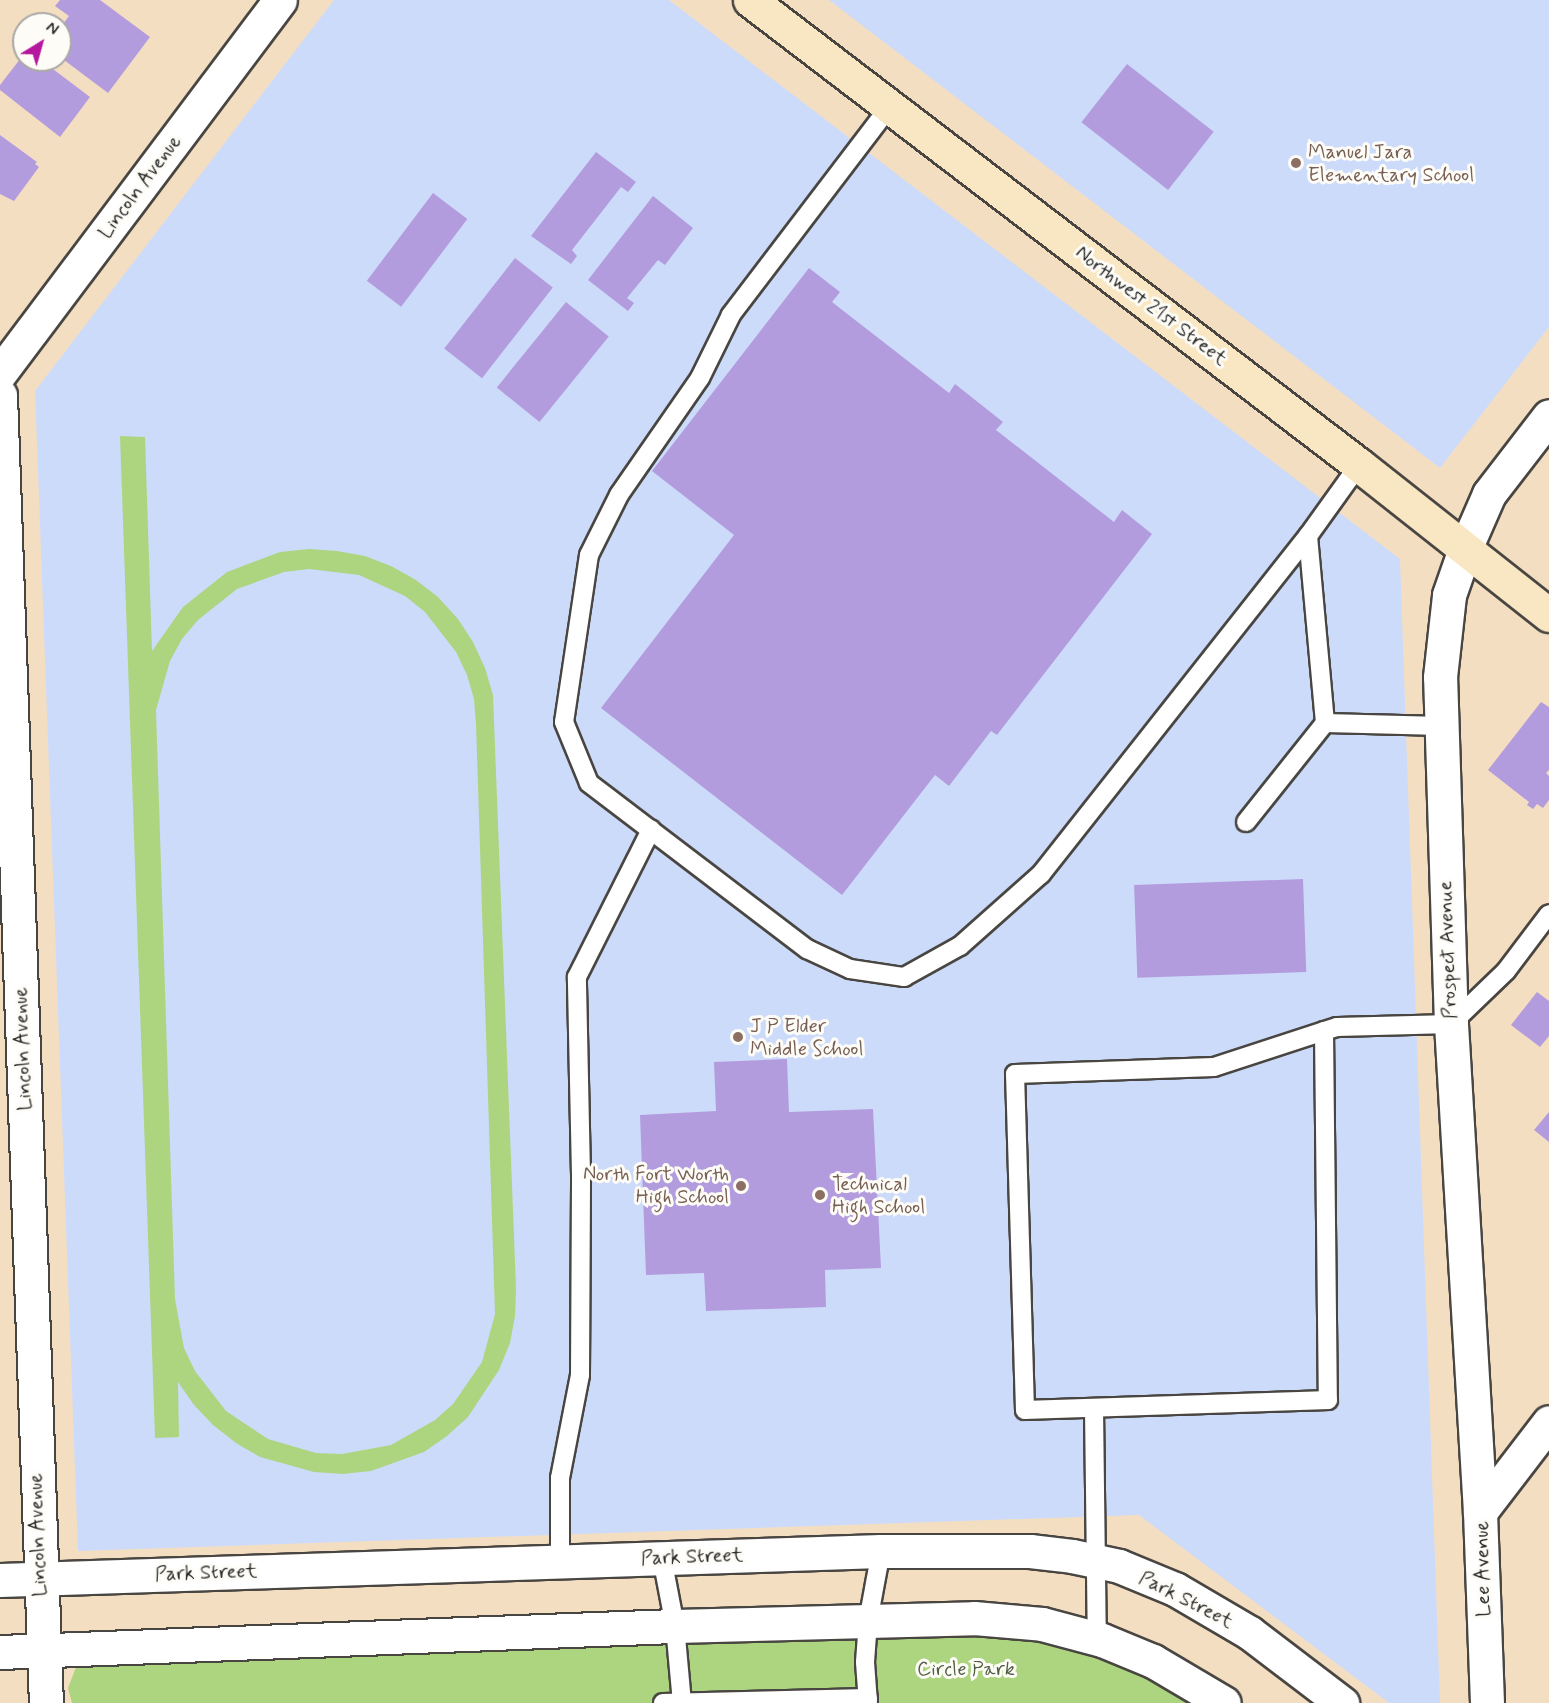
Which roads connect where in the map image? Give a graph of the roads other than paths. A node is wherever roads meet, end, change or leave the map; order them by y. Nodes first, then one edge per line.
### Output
1 (280, 0) edge
2 (750, 0) edge
3 (890, 106) junction
4 (0, 373) edge
5 (0, 395) edge
6 (1549, 416) edge
7 (1359, 465) junction
8 (1308, 536) junction
9 (1466, 549) junction
10 (1549, 615) edge
11 (1325, 723) junction
12 (1442, 726) junction
13 (6, 727) edge
14 (1246, 822) dead end
15 (651, 830) junction
16 (1549, 914) edge
17 (1450, 1024) junction
18 (1324, 1030) junction
19 (1094, 1408) junction
20 (1549, 1422) edge
21 (1480, 1512) junction
22 (881, 1551) junction
23 (662, 1558) junction
24 (560, 1562) junction
25 (1097, 1562) junction
26 (40, 1579) junction
27 (0, 1580) edge
28 (868, 1621) junction
29 (675, 1626) junction
30 (1097, 1639) junction
31 (43, 1649) junction
32 (0, 1652) edge
33 (868, 1700) edge
34 (46, 1703) edge
35 (663, 1703) edge
36 (682, 1703) edge
37 (1224, 1703) edge
38 (1342, 1703) edge
39 (1487, 1703) edge

1 - 4 street, Lincoln Avenue
2 - 3 street, Northwest 21st Street
3 - 7 street, Northwest 21st Street
3 - 15 lane
5 - 13 street, Lincoln Avenue
6 - 9 street, Prospect Avenue
7 - 8 lane
7 - 9 street, Northwest 21st Street
8 - 11 lane
8 - 15 lane
9 - 10 street, Northwest 21st Street
9 - 12 street, Prospect Avenue
11 - 12 lane
11 - 14 lane
12 - 17 street, Prospect Avenue
13 - 26 street, Lincoln Avenue
15 - 24 lane
16 - 17 lane
17 - 18 lane
17 - 21 street, Prospect Avenue
18 - 19 lane
18 - 19 lane
19 - 25 lane
20 - 21 street, Lee Avenue
21 - 39 street, Lee Avenue
22 - 23 street, Park Street
22 - 25 street, Park Street
22 - 28 lane
23 - 24 street, Park Street
23 - 29 lane
24 - 26 street, Park Street
25 - 30 lane
25 - 38 street, Park Street
26 - 27 street, Park Street
26 - 31 street, Lincoln Avenue
28 - 29 street
28 - 30 street
28 - 33 lane
29 - 31 street
29 - 36 lane
30 - 37 street
31 - 32 street
31 - 34 street, Lincoln Avenue
33 - 36 lane
35 - 36 lane

